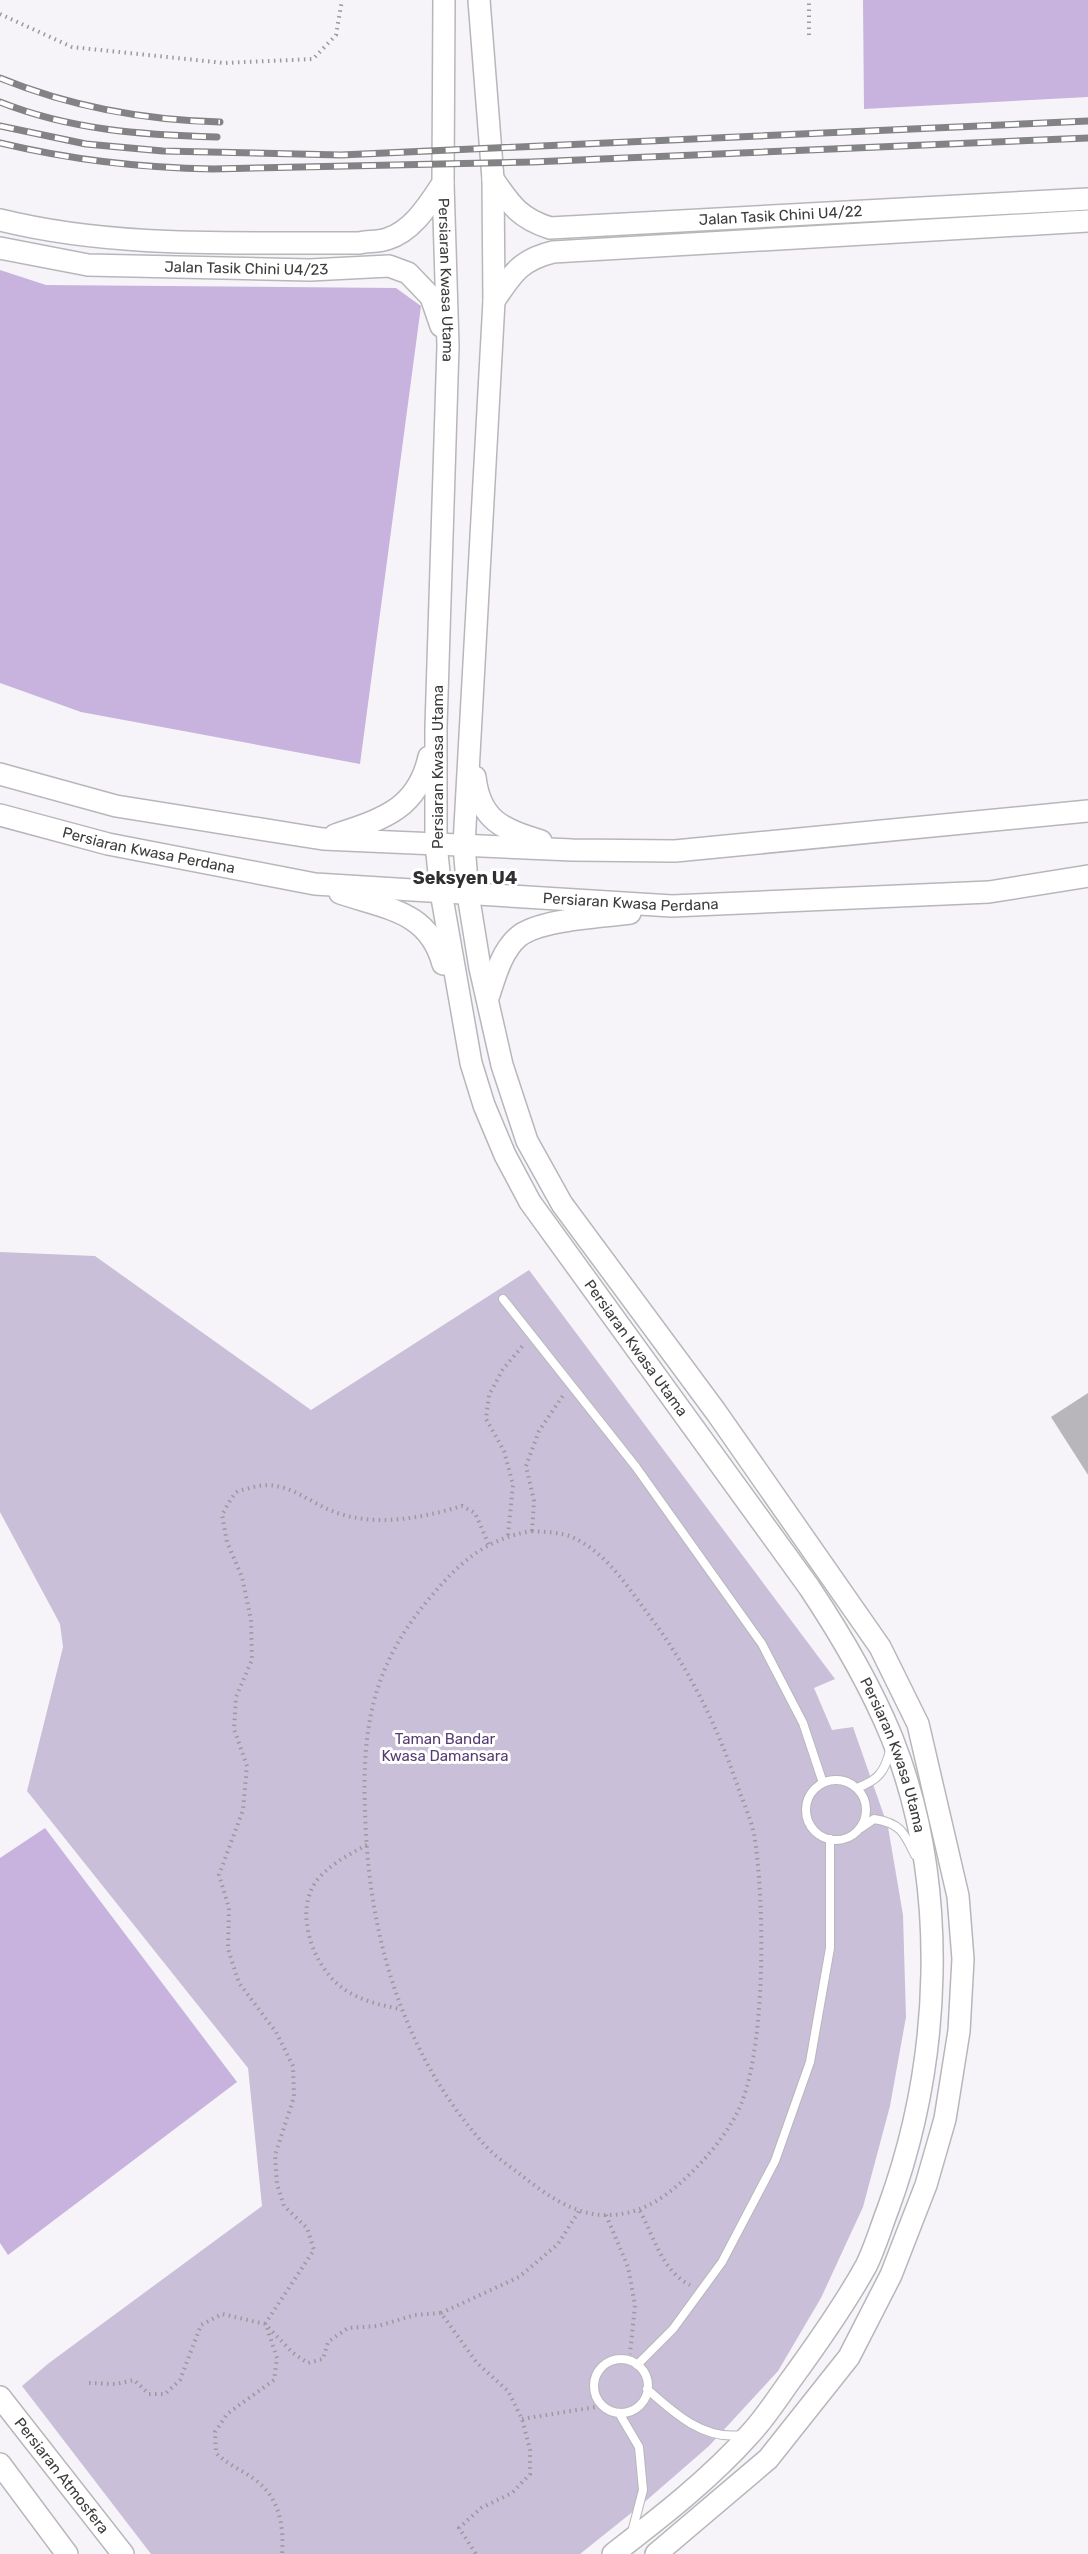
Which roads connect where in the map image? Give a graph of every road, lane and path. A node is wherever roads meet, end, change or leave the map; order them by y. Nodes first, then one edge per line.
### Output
1 (342, 0) edge
2 (444, 0) edge
3 (479, 0) edge
4 (809, 0) edge
5 (0, 14) edge
6 (809, 35) dead end
7 (493, 179) junction
8 (443, 183) junction
9 (1088, 199) edge
10 (0, 220) edge
11 (1088, 221) edge
12 (0, 248) edge
13 (494, 301) junction
14 (448, 346) junction
15 (436, 727) junction
16 (471, 732) junction
17 (0, 774) edge
18 (1088, 811) edge
19 (0, 815) edge
20 (324, 839) junction
21 (436, 844) junction
22 (465, 845) junction
23 (572, 850) junction
24 (1088, 876) edge
25 (315, 884) junction
26 (441, 892) junction
27 (468, 894) junction
28 (672, 906) junction
29 (487, 1000) junction
30 (471, 1063) junction
31 (503, 1299) dead end
32 (532, 1335) junction
33 (571, 1384) junction
34 (532, 1531) junction
35 (508, 1535) junction
36 (489, 1545) junction
37 (892, 1739) junction
38 (823, 1783) junction
39 (856, 1788) junction
40 (858, 1830) junction
41 (830, 1839) junction
42 (367, 1845) junction
43 (927, 1884) junction
44 (400, 2009) junction
45 (579, 2211) junction
46 (640, 2211) junction
47 (606, 2216) junction
48 (700, 2291) junction
49 (441, 2313) junction
50 (266, 2324) junction
51 (629, 2360) junction
52 (637, 2365) junction
53 (89, 2383) dead end
54 (647, 2389) junction
55 (0, 2397) edge
56 (602, 2406) junction
57 (618, 2413) junction
58 (522, 2419) junction
59 (751, 2434) junction
60 (0, 2464) edge
61 (621, 2548) edge
62 (67, 2554) edge
63 (123, 2554) edge
64 (282, 2554) edge
65 (476, 2554) edge
66 (656, 2554) edge

1 - 5 path
2 - 8 main road, Persiaran Kwasa Utama
3 - 7 main road, Persiaran Kwasa Utama
4 - 6 path
7 - 9 main road, Jalan Tasik Chini U4/22
7 - 13 main road, Persiaran Kwasa Utama
8 - 10 main road, Jalan Tasik Chini U4/23
8 - 14 main road, Persiaran Kwasa Utama
11 - 13 main road, Jalan Tasik Chini U4/22
12 - 14 main road, Jalan Tasik Chini U4/23
13 - 16 main road, Persiaran Kwasa Utama
14 - 15 main road, Persiaran Kwasa Utama
15 - 20 main road
15 - 21 main road, Persiaran Kwasa Utama
16 - 22 main road, Persiaran Kwasa Utama
16 - 23 main road
17 - 20 main road
18 - 23 main road
19 - 25 main road, Persiaran Kwasa Perdana
20 - 21 main road
21 - 22 main road
21 - 26 main road, Persiaran Kwasa Utama
22 - 23 main road
22 - 27 main road, Persiaran Kwasa Utama
24 - 28 main road, Persiaran Kwasa Perdana
25 - 26 main road, Persiaran Kwasa Perdana
25 - 30 main road
26 - 27 main road, Persiaran Kwasa Perdana
26 - 30 main road, Persiaran Kwasa Utama
27 - 28 main road, Persiaran Kwasa Perdana
27 - 29 main road, Persiaran Kwasa Utama
28 - 29 main road
29 - 66 main road, Persiaran Kwasa Utama
30 - 37 main road, Persiaran Kwasa Utama
31 - 32 lane
32 - 33 lane
32 - 35 path
33 - 34 path
33 - 38 lane
34 - 35 path
34 - 46 path
35 - 36 path
36 - 42 path
36 - 50 path
37 - 39 lane
37 - 43 main road, Persiaran Kwasa Utama
38 - 39 lane
38 - 41 lane
39 - 40 lane
40 - 41 lane
40 - 43 lane
41 - 48 lane
42 - 44 path
42 - 44 path
43 - 59 main road, Persiaran Kwasa Utama
44 - 45 path
45 - 47 path
45 - 49 path
46 - 47 path
46 - 48 path
47 - 51 path
48 - 52 lane
49 - 50 path
49 - 58 path
50 - 53 path
50 - 64 path
51 - 52 lane
51 - 56 lane
52 - 54 lane
54 - 57 lane
54 - 59 lane
55 - 63 main road, Persiaran Atmosfera
56 - 57 lane
56 - 58 path
57 - 61 lane
58 - 65 path
59 - 61 main road, Persiaran Kwasa Utama
60 - 62 main road

